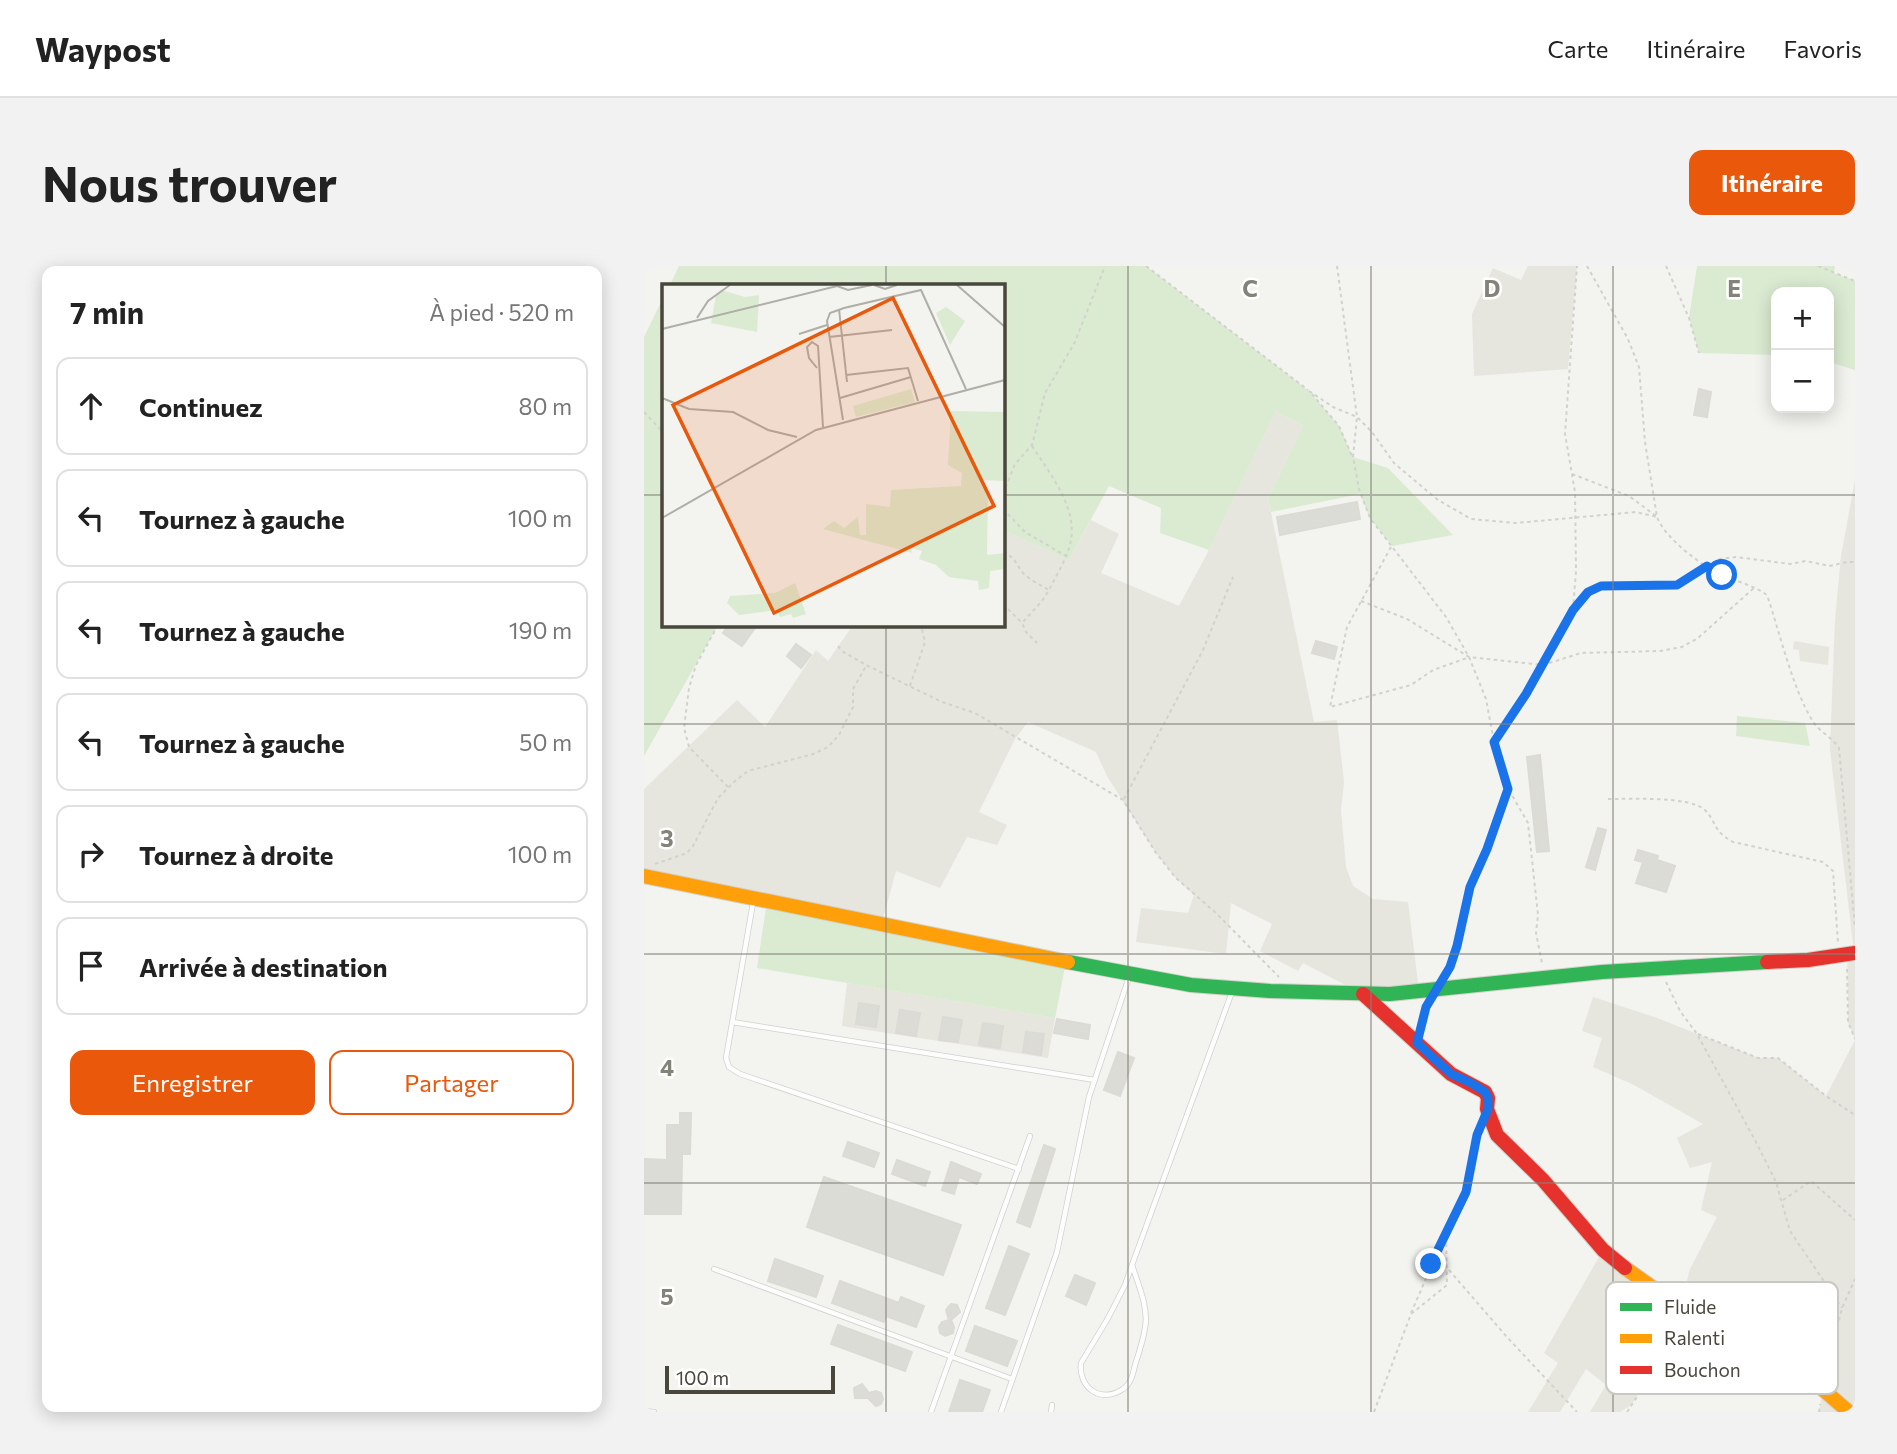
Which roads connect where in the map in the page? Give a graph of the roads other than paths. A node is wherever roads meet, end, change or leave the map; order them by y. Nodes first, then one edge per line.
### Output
1 (644, 876) edge
2 (754, 898) junction
3 (1846, 954) edge
4 (1130, 975) junction
5 (1233, 988) junction
6 (1363, 994) junction
7 (732, 1022) junction
8 (1095, 1080) junction
9 (1030, 1136) dead end
10 (1018, 1169) junction
11 (1132, 1265) junction
12 (715, 1269) dead end
13 (1644, 1282) edge
14 (952, 1355) junction
15 (1012, 1379) junction
16 (1830, 1394) edge
17 (1052, 1405) dead end
18 (644, 1411) edge
19 (654, 1412) edge
20 (931, 1412) edge
21 (1001, 1412) edge
22 (1051, 1412) edge
23 (1849, 1412) edge

1 - 2 street
2 - 4 street
2 - 7 lane
3 - 6 street
4 - 5 street
4 - 8 lane
5 - 6 street
5 - 11 lane
6 - 13 street
7 - 8 lane
7 - 10 lane
8 - 15 lane
9 - 10 lane
10 - 14 lane
11 - 11 lane
12 - 14 lane
14 - 15 lane
14 - 20 lane
15 - 21 lane
16 - 23 street
17 - 22 lane
18 - 19 lane

